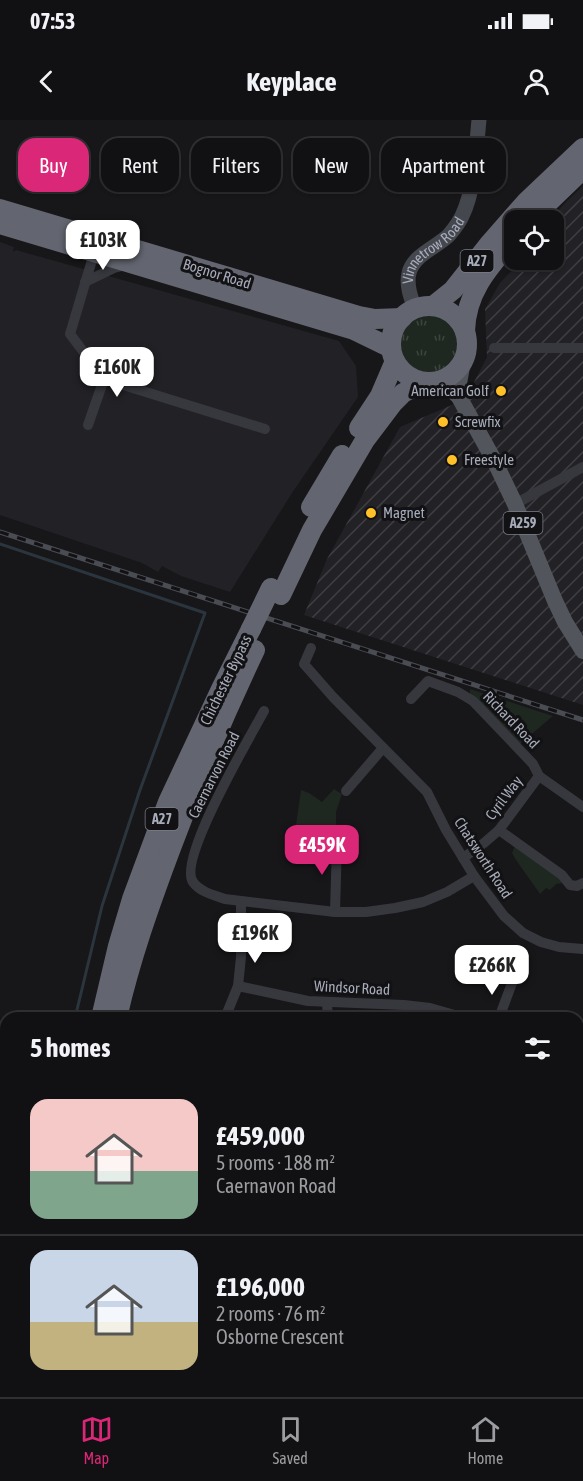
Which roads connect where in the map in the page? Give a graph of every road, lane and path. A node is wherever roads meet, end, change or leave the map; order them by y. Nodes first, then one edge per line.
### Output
1 (479, 120) edge
2 (583, 148) edge
3 (583, 169) edge
4 (0, 209) edge
5 (540, 210) edge
6 (0, 224) edge
7 (96, 245) junction
8 (504, 250) edge
9 (132, 264) junction
10 (86, 282) junction
11 (417, 311) junction
12 (465, 331) junction
13 (494, 348) dead end
14 (583, 348) edge
15 (393, 355) junction
16 (463, 362) junction
17 (104, 379) junction
18 (433, 381) junction
19 (459, 397) junction
20 (88, 425) dead end
21 (265, 429) dead end
22 (583, 467) edge
23 (515, 504) junction
24 (276, 591) junction
25 (257, 631) junction
26 (312, 648) dead end
27 (583, 651) edge
28 (411, 699) dead end
29 (264, 711) dead end
30 (383, 748) junction
31 (539, 776) junction
32 (346, 791) dead end
33 (583, 807) edge
34 (499, 830) junction
35 (337, 842) dead end
36 (463, 858) junction
37 (474, 876) junction
38 (583, 883) edge
39 (241, 901) junction
40 (335, 912) junction
41 (583, 949) edge
42 (512, 983) dead end
43 (238, 986) junction
44 (327, 1003) junction
45 (102, 1012) edge
46 (118, 1012) edge
47 (227, 1012) edge
48 (328, 1012) edge
49 (444, 1012) edge
50 (501, 1012) edge

1 - 11 street, Vinnetrow Road
2 - 11 highway, A27
3 - 5 highway
4 - 7 highway, Bognor Road
6 - 7 highway, Bognor Road
7 - 9 highway, Bognor Road
7 - 10 street
7 - 11 highway, Bognor Road
8 - 12 highway, A27
9 - 10 street
9 - 15 highway, Bognor Road
10 - 17 street
11 - 12 highway
11 - 15 highway
12 - 16 highway
13 - 14 street
15 - 18 highway
15 - 24 highway, Chichester Bypass / A27
16 - 18 highway
16 - 19 main road
17 - 20 street
17 - 21 street
18 - 19 main road, A259
18 - 24 highway, Chichester Bypass / A27
19 - 23 main road, A259
22 - 23 street
23 - 27 main road, A259
24 - 25 highway, Chichester Bypass / A27, bridge
25 - 45 highway, Chichester Bypass / A27
25 - 46 highway, Chichester Bypass / A27
26 - 30 street, Chatsworth Road
28 - 31 street, Richard Road
29 - 39 street, Caernarvon Road
30 - 32 street
30 - 36 street, Chatsworth Road
31 - 33 street, Richard Road
31 - 34 street, Cyril Way
34 - 36 street, Cyril Way
34 - 38 street
35 - 40 street
36 - 37 street, Chatsworth Road
37 - 40 street, Caernarvon Road
37 - 41 street, Chatsworth Road
39 - 40 street, Caernarvon Road
39 - 43 street
42 - 50 street
43 - 44 street, Windsor Road
43 - 47 street
44 - 48 street
44 - 49 street, Windsor Road

